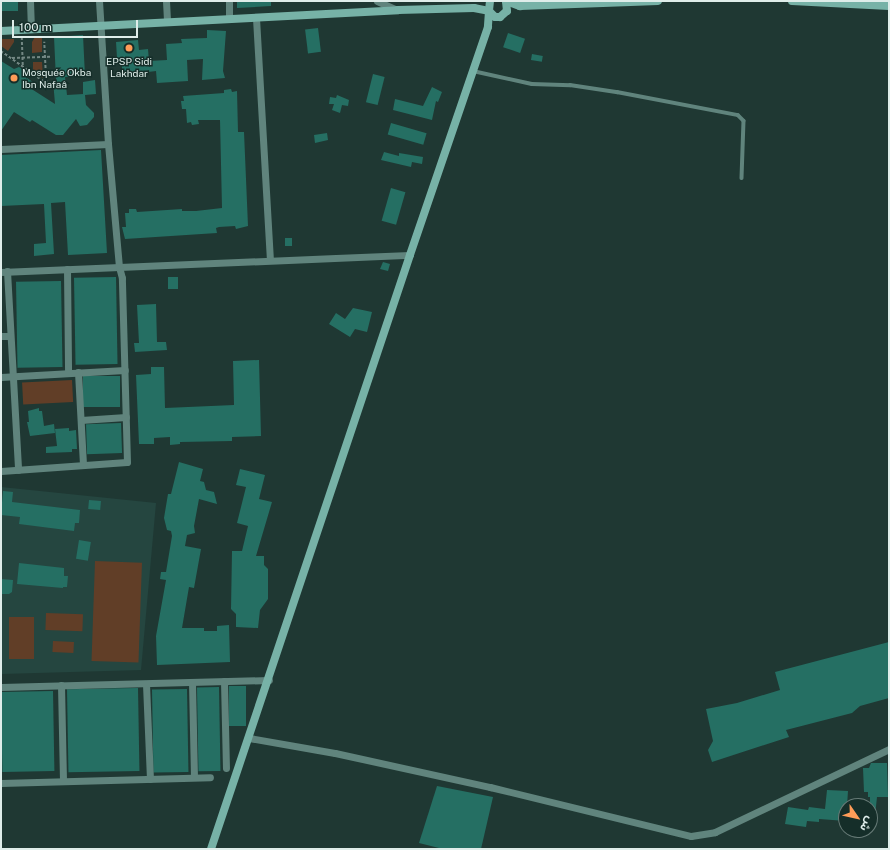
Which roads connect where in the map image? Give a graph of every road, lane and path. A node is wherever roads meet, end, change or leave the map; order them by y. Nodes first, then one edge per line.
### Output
1 (30, 1) edge
2 (99, 1) edge
3 (166, 1) edge
4 (229, 1) edge
5 (377, 1) edge
6 (506, 1) edge
7 (658, 1) edge
8 (792, 1) edge
9 (490, 2) edge
10 (520, 6) junction
11 (889, 6) edge
12 (474, 8) junction
13 (398, 10) junction
14 (489, 11) junction
15 (502, 15) junction
16 (256, 18) junction
17 (229, 19) junction
18 (167, 22) junction
19 (100, 26) junction
20 (31, 29) junction
21 (22, 30) junction
22 (1, 31) edge
23 (487, 31) junction
24 (44, 42) dead end
25 (1, 51) edge
26 (45, 57) junction
27 (50, 57) dead end
28 (10, 58) junction
29 (23, 58) junction
30 (23, 67) junction
31 (473, 71) junction
32 (108, 144) junction
33 (1, 149) edge
34 (742, 178) dead end
35 (410, 255) junction
36 (270, 260) junction
37 (119, 267) junction
38 (67, 269) junction
39 (4, 272) edge
40 (1, 336) edge
41 (10, 336) junction
42 (125, 370) junction
43 (78, 372) junction
44 (68, 373) junction
45 (13, 376) junction
46 (1, 377) edge
47 (126, 417) junction
48 (81, 420) junction
49 (83, 465) junction
50 (18, 470) junction
51 (1, 471) edge
52 (269, 680) junction
53 (224, 681) junction
54 (192, 682) junction
55 (146, 684) junction
56 (61, 685) junction
57 (1, 687) edge
58 (249, 738) junction
59 (889, 749) edge
60 (226, 768) dead end
61 (210, 776) dead end
62 (194, 777) junction
63 (150, 778) junction
64 (63, 781) junction
65 (1, 783) edge
66 (211, 849) edge

1 - 20 street
2 - 19 street
3 - 18 street
4 - 17 street
5 - 13 street
6 - 10 main road
6 - 15 main road
7 - 10 main road
8 - 11 main road
9 - 12 main road
9 - 14 main road
10 - 15 main road
12 - 13 main road
12 - 14 main road
13 - 16 main road
14 - 15 main road
14 - 23 main road
15 - 23 main road
16 - 17 main road
16 - 36 street
17 - 18 main road
18 - 19 main road
19 - 20 main road
19 - 32 street
20 - 21 main road
21 - 22 main road
21 - 29 path
23 - 31 main road
24 - 26 path
25 - 28 path
26 - 27 path
26 - 29 path
26 - 30 path
28 - 29 path
28 - 30 path
29 - 30 path
31 - 34 lane
31 - 35 main road
32 - 33 street
32 - 37 street
35 - 36 street
35 - 52 main road
36 - 37 street
37 - 38 street
37 - 42 street
38 - 39 street
38 - 44 street
39 - 41 street
40 - 41 street
41 - 45 street
42 - 43 street
42 - 47 street
43 - 44 street
43 - 48 street
44 - 45 street
45 - 46 street
45 - 50 street
47 - 48 street
47 - 49 street
48 - 49 street
49 - 50 street
50 - 51 street
52 - 53 street
52 - 58 main road
53 - 54 street
53 - 60 street
54 - 55 street
54 - 62 street
55 - 56 street
55 - 63 street
56 - 57 street
56 - 64 street
58 - 59 street
58 - 66 main road
61 - 62 street
62 - 63 street
63 - 64 street
64 - 65 street

